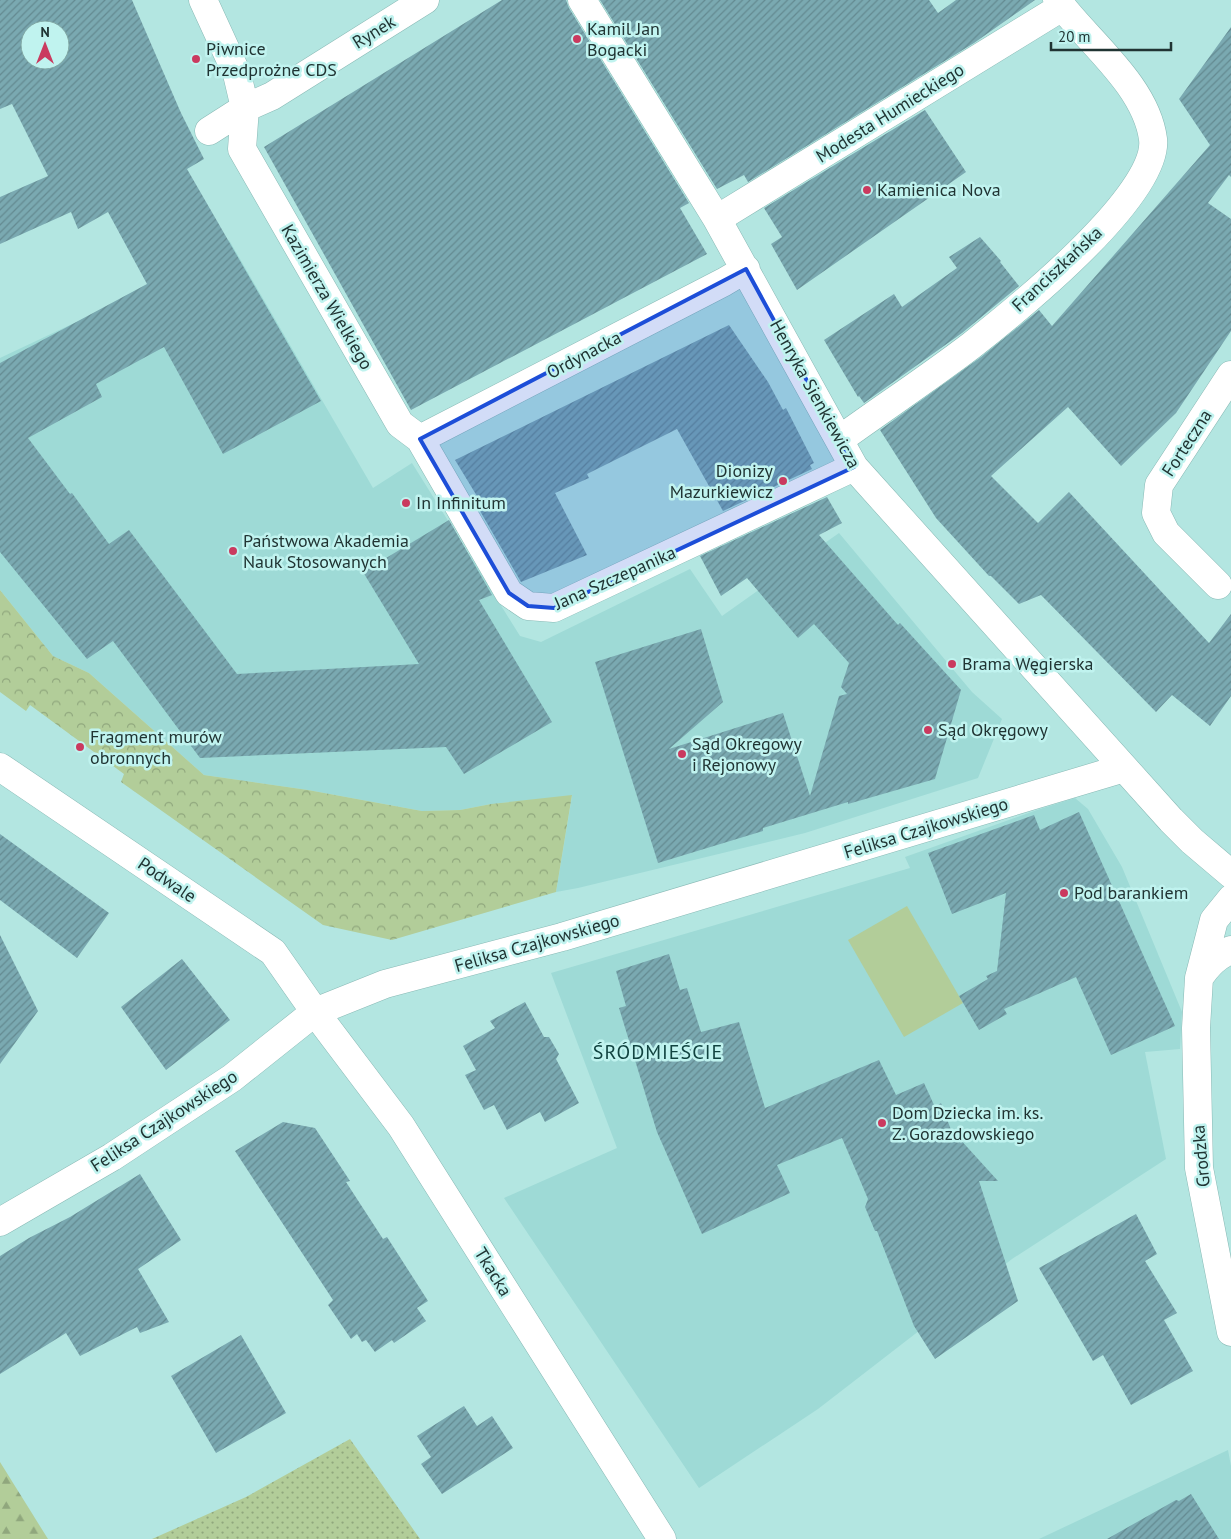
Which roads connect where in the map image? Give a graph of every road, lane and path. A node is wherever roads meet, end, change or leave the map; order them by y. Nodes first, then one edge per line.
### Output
1 (203, 0) edge
2 (425, 0) edge
3 (582, 0) edge
4 (1060, 4) edge
5 (226, 117) junction
6 (717, 219) junction
7 (746, 269) junction
8 (1231, 375) edge
9 (420, 439) junction
10 (839, 440) junction
11 (854, 467) junction
12 (1218, 585) dead end
13 (0, 767) edge
14 (1124, 768) junction
15 (1231, 874) edge
16 (1231, 899) edge
17 (1231, 950) edge
18 (1199, 978) junction
19 (315, 1012) junction
20 (0, 1222) edge
21 (1231, 1332) edge
22 (662, 1539) edge

1 - 5 street
2 - 5 street, Rynek
3 - 6 street, Henryka Sienkiewicza
4 - 6 street, Modesta Humieckiego
4 - 10 street, Franciszkańska
5 - 9 street, Kazimierza Wielkiego
6 - 7 street, Henryka Sienkiewicza
7 - 9 street, Ordynacka
7 - 10 street, Henryka Sienkiewicza
8 - 12 street, Forteczna
9 - 11 street, Jana Szczepanika
10 - 11 street, Henryka Sienkiewicza
11 - 14 street, Henryka Sienkiewicza
13 - 19 street, Podwale
14 - 15 street, Henryka Sienkiewicza
14 - 19 street, Feliksa Czajkowskiego
16 - 18 street, Grodzka
17 - 18 street
18 - 21 street, Grodzka
19 - 20 street, Feliksa Czajkowskiego
19 - 22 street, Tkacka

